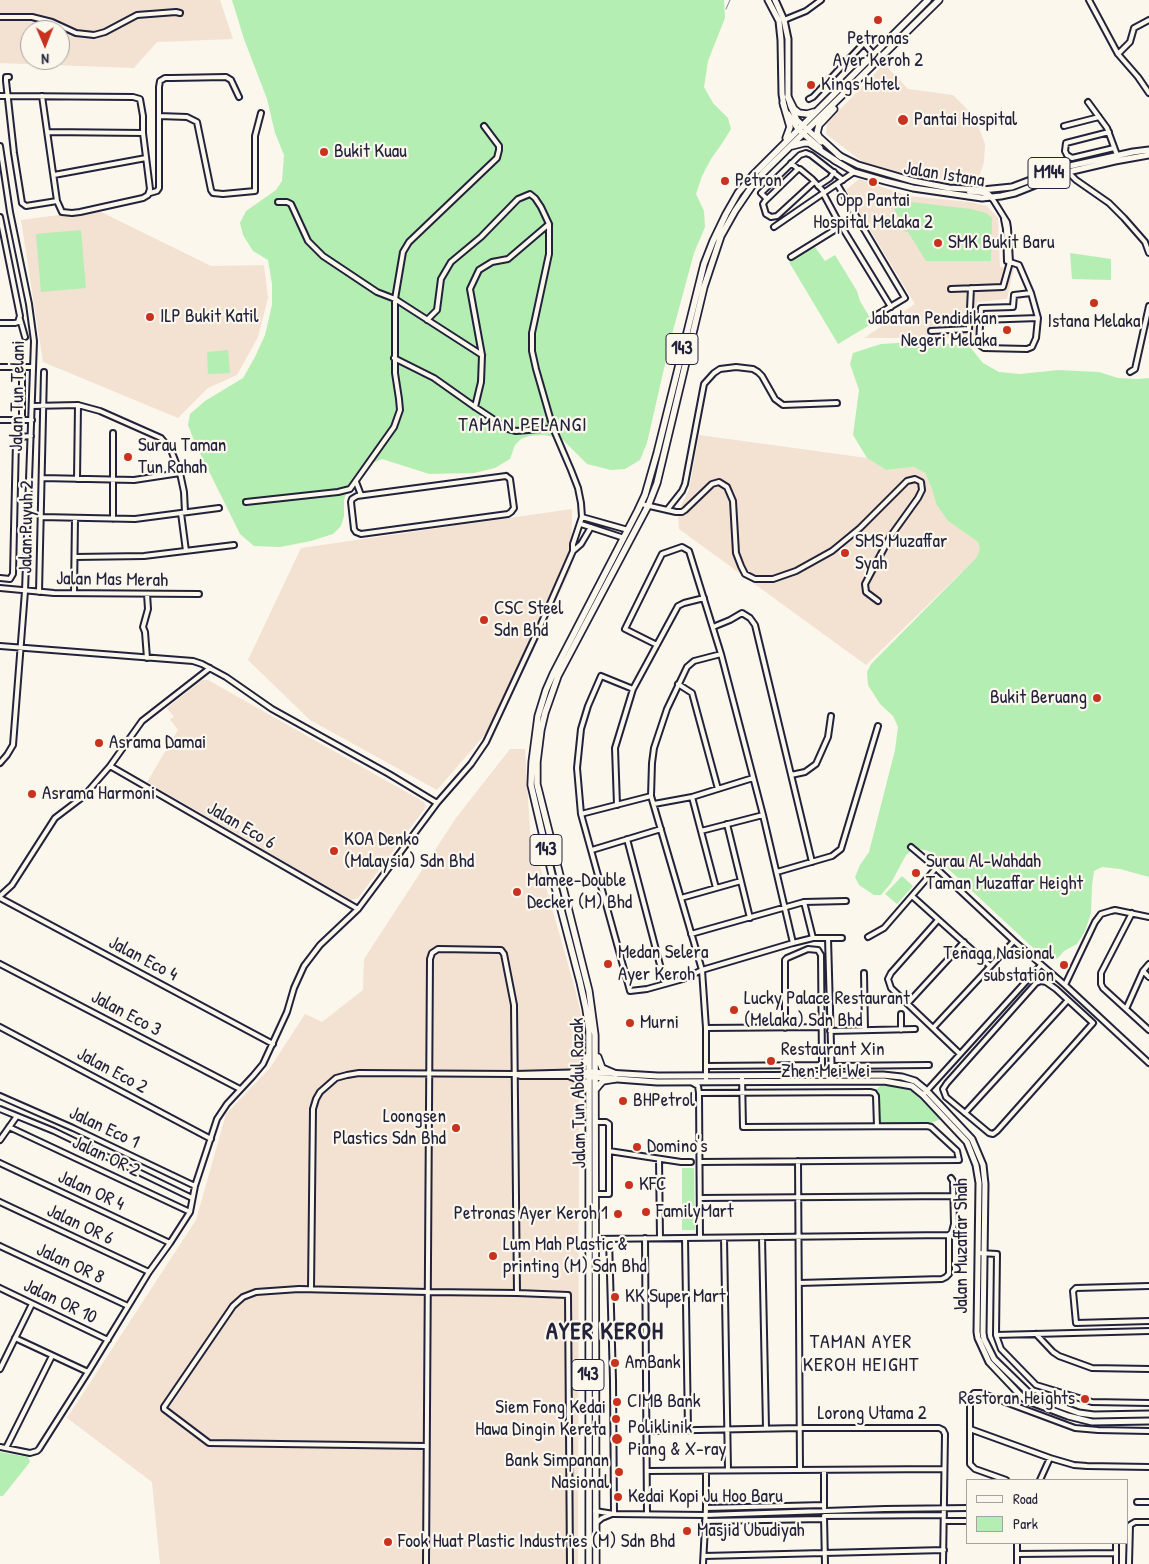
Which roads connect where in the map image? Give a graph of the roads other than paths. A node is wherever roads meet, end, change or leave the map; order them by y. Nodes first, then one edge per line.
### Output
1 (768, 0) edge
2 (775, 0) edge
3 (821, 0) edge
4 (928, 0) edge
5 (939, 0) edge
6 (1089, 0) edge
7 (180, 13) dead end
8 (0, 17) edge
9 (784, 20) junction
10 (1149, 20) edge
11 (873, 54) junction
12 (1118, 54) junction
13 (9, 77) dead end
14 (854, 84) junction
15 (1149, 93) edge
16 (0, 96) edge
17 (8, 96) junction
18 (42, 96) junction
19 (239, 97) dead end
20 (788, 97) junction
21 (809, 98) dead end
22 (1088, 102) dead end
23 (783, 103) junction
24 (815, 112) junction
25 (261, 113) dead end
26 (159, 116) junction
27 (1099, 117) junction
28 (484, 126) dead end
29 (1064, 126) dead end
30 (800, 127) junction
31 (48, 132) junction
32 (805, 132) junction
33 (1109, 132) junction
34 (143, 133) junction
35 (0, 146) edge
36 (786, 146) junction
37 (1114, 148) junction
38 (1149, 150) edge
39 (1117, 155) junction
40 (1149, 155) edge
41 (146, 158) junction
42 (839, 159) junction
43 (792, 163) junction
44 (798, 169) junction
45 (1066, 170) junction
46 (834, 172) junction
47 (854, 172) junction
48 (54, 175) junction
49 (843, 180) junction
50 (1022, 183) junction
51 (816, 184) junction
52 (837, 184) junction
53 (961, 189) junction
54 (823, 192) junction
55 (150, 193) junction
56 (992, 198) junction
57 (767, 199) junction
58 (57, 201) junction
59 (278, 202) dead end
60 (0, 217) edge
61 (549, 224) junction
62 (841, 226) junction
63 (774, 227) dead end
64 (1149, 253) edge
65 (791, 257) dead end
66 (1008, 263) junction
67 (971, 288) junction
68 (951, 289) dead end
69 (1031, 293) junction
70 (395, 299) junction
71 (891, 306) junction
72 (1149, 306) edge
73 (875, 316) dead end
74 (1038, 318) junction
75 (20, 319) junction
76 (427, 320) junction
77 (981, 320) junction
78 (0, 323) edge
79 (931, 330) dead end
80 (25, 337) dead end
81 (1142, 340) junction
82 (1149, 341) edge
83 (482, 355) junction
84 (394, 358) junction
85 (0, 367) edge
86 (22, 367) junction
87 (33, 367) junction
88 (44, 372) dead end
89 (1130, 372) dead end
90 (837, 403) dead end
91 (78, 405) junction
92 (32, 406) junction
93 (43, 406) junction
94 (475, 407) junction
95 (0, 420) edge
96 (22, 420) junction
97 (32, 420) junction
98 (553, 428) junction
99 (113, 433) dead end
100 (31, 436) junction
101 (180, 473) junction
102 (42, 478) junction
103 (77, 479) junction
104 (113, 480) junction
105 (356, 482) junction
106 (352, 486) junction
107 (359, 495) junction
108 (246, 502) dead end
109 (641, 504) junction
110 (648, 506) junction
111 (219, 508) dead end
112 (667, 510) junction
113 (183, 513) junction
114 (41, 517) junction
115 (582, 517) junction
116 (75, 518) junction
117 (113, 519) junction
118 (580, 524) junction
119 (590, 527) junction
120 (628, 530) junction
121 (635, 532) junction
122 (627, 539) junction
123 (234, 545) dead end
124 (186, 551) junction
125 (573, 551) junction
126 (75, 557) junction
127 (0, 578) edge
128 (0, 588) edge
129 (25, 591) junction
130 (39, 592) junction
131 (74, 593) junction
132 (146, 594) junction
133 (199, 594) dead end
134 (704, 598) junction
135 (878, 601) dead end
136 (713, 627) junction
137 (657, 645) junction
138 (0, 646) edge
139 (20, 648) junction
140 (721, 654) junction
141 (146, 658) junction
142 (210, 668) junction
143 (678, 684) junction
144 (633, 688) junction
145 (831, 716) dead end
146 (878, 726) dead end
147 (0, 763) edge
148 (110, 766) junction
149 (791, 775) junction
150 (754, 778) junction
151 (718, 789) junction
152 (651, 796) junction
153 (692, 797) junction
154 (438, 803) junction
155 (654, 804) junction
156 (616, 805) junction
157 (581, 814) junction
158 (763, 815) junction
159 (727, 824) junction
160 (661, 829) junction
161 (701, 831) junction
162 (627, 839) junction
163 (911, 847) dead end
164 (592, 850) junction
165 (812, 862) junction
166 (936, 868) junction
167 (777, 872) junction
168 (741, 881) junction
169 (716, 888) junction
170 (912, 896) junction
171 (0, 897) edge
172 (681, 898) junction
173 (846, 901) dead end
174 (804, 902) junction
175 (784, 908) junction
176 (358, 909) junction
177 (1132, 914) junction
178 (1149, 917) edge
179 (750, 918) junction
180 (938, 920) junction
181 (691, 934) junction
182 (868, 937) dead end
183 (813, 938) junction
184 (828, 938) junction
185 (842, 938) dead end
186 (1014, 941) junction
187 (964, 942) junction
188 (794, 943) junction
189 (0, 964) edge
190 (1041, 964) junction
191 (1149, 964) edge
192 (990, 966) junction
193 (702, 970) junction
194 (1143, 971) junction
195 (864, 973) dead end
196 (1149, 977) edge
197 (665, 984) junction
198 (1065, 985) junction
199 (1068, 1000) junction
200 (908, 1003) junction
201 (1126, 1008) junction
202 (901, 1014) dead end
203 (822, 1027) junction
204 (0, 1028) edge
205 (706, 1028) junction
206 (785, 1028) junction
207 (933, 1028) junction
208 (915, 1029) dead end
209 (865, 1030) junction
210 (902, 1030) junction
211 (1149, 1030) edge
212 (830, 1031) junction
213 (273, 1044) junction
214 (596, 1048) junction
215 (589, 1052) junction
216 (958, 1056) junction
217 (952, 1062) junction
218 (1149, 1062) edge
219 (964, 1064) junction
220 (930, 1065) dead end
221 (707, 1066) junction
222 (830, 1066) junction
223 (960, 1069) junction
224 (430, 1073) junction
225 (515, 1074) junction
226 (572, 1074) junction
227 (592, 1074) junction
228 (831, 1075) junction
229 (616, 1076) junction
230 (706, 1078) junction
231 (742, 1079) junction
232 (832, 1081) junction
233 (690, 1082) junction
234 (240, 1089) junction
235 (595, 1092) junction
236 (699, 1093) junction
237 (742, 1093) junction
238 (924, 1093) junction
239 (0, 1096) edge
240 (589, 1102) junction
241 (0, 1110) edge
242 (965, 1113) junction
243 (17, 1116) junction
244 (596, 1122) junction
245 (877, 1126) junction
246 (9, 1127) junction
247 (211, 1139) junction
248 (0, 1140) edge
249 (609, 1151) junction
250 (659, 1159) junction
251 (798, 1161) junction
252 (691, 1162) dead end
253 (700, 1162) junction
254 (0, 1163) edge
255 (950, 1178) dead end
256 (195, 1186) junction
257 (596, 1194) junction
258 (954, 1196) junction
259 (798, 1197) junction
260 (192, 1198) junction
261 (700, 1198) junction
262 (0, 1202) edge
263 (190, 1212) junction
264 (949, 1235) junction
265 (762, 1237) junction
266 (798, 1237) junction
267 (645, 1238) junction
268 (660, 1238) junction
269 (685, 1238) junction
270 (700, 1238) junction
271 (724, 1238) junction
272 (592, 1239) junction
273 (609, 1239) junction
274 (170, 1243) junction
275 (0, 1246) edge
276 (982, 1253) junction
277 (149, 1272) junction
278 (799, 1283) junction
279 (1149, 1286) edge
280 (0, 1288) edge
281 (311, 1290) junction
282 (428, 1292) junction
283 (517, 1292) junction
284 (32, 1304) junction
285 (128, 1306) junction
286 (1149, 1322) edge
287 (1149, 1331) edge
288 (1036, 1334) junction
289 (996, 1335) junction
290 (15, 1338) junction
291 (108, 1340) junction
292 (52, 1356) junction
293 (0, 1368) edge
294 (1149, 1369) edge
295 (88, 1372) junction
296 (1149, 1402) edge
297 (1149, 1414) edge
298 (1149, 1421) edge
299 (766, 1428) junction
300 (800, 1428) junction
301 (727, 1429) junction
302 (970, 1429) junction
303 (688, 1430) junction
304 (647, 1431) junction
305 (1149, 1431) edge
306 (426, 1446) junction
307 (0, 1447) edge
308 (6, 1448) junction
309 (1050, 1458) junction
310 (1149, 1467) edge
311 (944, 1469) junction
312 (706, 1470) junction
313 (728, 1470) junction
314 (800, 1470) junction
315 (824, 1470) junction
316 (647, 1471) junction
317 (1003, 1479) edge
318 (1040, 1479) edge
319 (1137, 1502) dead end
320 (1149, 1502) edge
321 (824, 1505) junction
322 (770, 1507) junction
323 (706, 1508) junction
324 (944, 1508) junction
325 (966, 1508) edge
326 (592, 1511) junction
327 (614, 1514) junction
328 (647, 1514) junction
329 (705, 1514) junction
330 (762, 1514) junction
331 (824, 1515) junction
332 (944, 1516) junction
333 (705, 1521) junction
334 (944, 1521) junction
335 (966, 1521) edge
336 (1149, 1522) edge
337 (595, 1524) junction
338 (1129, 1524) edge
339 (1017, 1544) edge
340 (1116, 1544) edge
341 (944, 1550) junction
342 (825, 1553) junction
343 (1116, 1553) junction
344 (1017, 1554) junction
345 (704, 1556) junction
346 (426, 1564) edge
347 (570, 1564) edge
348 (588, 1564) edge
349 (596, 1564) edge
350 (703, 1564) edge
351 (825, 1564) edge
352 (943, 1564) edge
353 (1017, 1564) edge
354 (1116, 1564) edge
355 (1129, 1564) edge

1 - 23 main road, M144
2 - 9 main road, M144
3 - 9 street
4 - 11 highway, Jalan Tun Abdul Razak / 143
5 - 14 highway, Jalan Tun Abdul Razak / 143
6 - 12 street
7 - 8 street
9 - 20 main road, M144
10 - 12 street
11 - 21 street
11 - 24 highway, Jalan Tun Abdul Razak / 143
12 - 15 street
13 - 17 street
14 - 32 highway, Jalan Tun Abdul Razak / 143
14 - 42 highway
16 - 17 street
17 - 18 street
17 - 58 street
18 - 31 street
18 - 34 street
19 - 26 street
20 - 24 highway
20 - 30 main road, M144
22 - 27 street
23 - 30 main road, M144
23 - 36 highway
24 - 30 highway, Jalan Tun Abdul Razak / 143
25 - 26 street
26 - 55 street
27 - 29 street
27 - 33 street
28 - 70 street
30 - 32 main road, M144
30 - 36 highway, Jalan Tun Abdul Razak / 143
31 - 34 street
31 - 48 street
32 - 36 highway, Jalan Tun Abdul Razak / 143
32 - 42 main road, Jalan Istana / M144
33 - 37 street
33 - 37 street
34 - 41 street
35 - 87 street, Jalan Tun Telani
36 - 42 highway
36 - 109 highway, Jalan Tun Abdul Razak / 143
36 - 110 highway, Jalan Tun Abdul Razak / 143
37 - 39 street
38 - 39 main road, Jalan Istana / M144
39 - 45 main road, Jalan Istana / M144
40 - 45 main road, Jalan Istana / M144
41 - 48 street
41 - 55 street
42 - 47 main road, Jalan Istana / M144
42 - 53 main road, Jalan Istana / M144
43 - 44 street
43 - 46 street
43 - 57 street
44 - 51 street
44 - 57 street
45 - 50 main road, Jalan Istana / M144
45 - 56 main road, Jalan Istana / M144
45 - 64 street
46 - 49 street
46 - 51 street
47 - 49 street
47 - 56 main road, Jalan Istana / M144
48 - 58 street
49 - 52 street
50 - 53 main road, Jalan Istana / M144
50 - 56 main road
51 - 54 street
51 - 57 street
52 - 54 street
52 - 71 street
53 - 56 main road
54 - 62 street
54 - 63 street
55 - 58 street
56 - 66 street
59 - 70 street
60 - 75 street
61 - 76 street
61 - 83 street
61 - 98 street
62 - 65 street
62 - 71 street
66 - 67 street
66 - 69 street
67 - 68 street
67 - 79 street
69 - 74 street
69 - 77 street
70 - 76 street
70 - 84 street
71 - 73 street
72 - 81 street
74 - 77 street
74 - 77 street
75 - 78 street
75 - 80 street
76 - 83 street
81 - 82 street
81 - 89 street
83 - 94 street
84 - 94 street
84 - 105 street
85 - 86 street
86 - 87 street
86 - 96 street
87 - 92 street, Jalan Tun Telani
88 - 93 street, Jalan Puyuh 2
90 - 112 street
91 - 93 street
91 - 101 street
91 - 103 street
92 - 93 street
92 - 97 street, Jalan Tun Telani
93 - 102 street, Jalan Puyuh 2
94 - 98 street
95 - 96 street
96 - 97 street
97 - 100 street, Jalan Tun Telani
98 - 115 street
99 - 104 street
100 - 127 street
100 - 129 street, Jalan Tun Telani
101 - 104 street
101 - 113 street
102 - 103 street
102 - 114 street, Jalan Puyuh 2
103 - 104 street
104 - 117 street
105 - 106 street
105 - 107 street
106 - 107 street
106 - 108 street
107 - 107 street
109 - 110 street
109 - 120 highway, Jalan Tun Abdul Razak / 143
110 - 112 street
110 - 121 highway, Jalan Tun Abdul Razak / 143
111 - 113 street
112 - 135 street
113 - 117 street
113 - 124 street
114 - 116 street
114 - 130 street, Jalan Puyuh 2
115 - 118 street
115 - 120 street
116 - 117 street
116 - 126 street
118 - 119 street
118 - 125 street
119 - 122 street
119 - 125 street
120 - 121 street
120 - 122 highway, Jalan Tun Abdul Razak / 143
121 - 122 highway, Jalan Tun Abdul Razak / 143
122 - 214 highway, Jalan Tun Abdul Razak / 143
122 - 215 highway, Jalan Tun Abdul Razak / 143
123 - 124 street
124 - 126 street
125 - 154 street
126 - 131 street
128 - 129 street, Jalan Mas Merah
129 - 130 street, Jalan Mas Merah
129 - 139 street, Jalan Tun Telani
130 - 131 street, Jalan Mas Merah
131 - 132 street, Jalan Mas Merah
132 - 133 street, Jalan Mas Merah
132 - 141 street
134 - 136 street
134 - 137 street
134 - 137 street
136 - 140 street
136 - 149 street
137 - 144 street
138 - 139 street
139 - 141 street
139 - 147 street, Jalan Tun Telani
140 - 143 street
140 - 150 street
141 - 142 street
142 - 148 street
142 - 154 street
143 - 151 street
143 - 152 street
144 - 156 street
144 - 157 street
145 - 149 street
146 - 165 street
148 - 171 street
148 - 176 street, Jalan Eco 6
149 - 165 street
150 - 151 street
150 - 158 street
151 - 153 street
152 - 155 street
152 - 156 street
153 - 155 street
153 - 161 street
154 - 176 street
155 - 160 street
156 - 157 street
157 - 164 street
158 - 159 street
158 - 167 street
159 - 161 street
159 - 168 street
160 - 162 street
160 - 172 street
161 - 169 street
162 - 164 street
162 - 197 street
163 - 166 street
164 - 197 street
165 - 167 street
166 - 170 street
166 - 186 street
167 - 175 street
168 - 169 street
168 - 179 street
169 - 172 street
170 - 180 street
170 - 182 street
171 - 213 street, Jalan Eco 4
172 - 181 street
173 - 174 street
174 - 175 street
174 - 183 street
175 - 179 street
175 - 188 street
176 - 213 street
177 - 178 street
177 - 198 street
177 - 201 street
179 - 181 street
180 - 187 street
180 - 200 street
181 - 193 street
183 - 184 street
183 - 188 street
184 - 185 street
184 - 212 street
186 - 190 street
186 - 192 street
187 - 192 street
187 - 200 street
188 - 193 street
189 - 234 street, Jalan Eco 3
190 - 198 street
190 - 216 street
191 - 194 street
192 - 207 street
193 - 197 street
193 - 205 street
194 - 196 street
194 - 201 street
195 - 209 street
198 - 218 street
199 - 219 street
199 - 242 street
199 - 242 street
200 - 207 street
201 - 211 street
202 - 210 street
203 - 206 street
203 - 206 street
203 - 221 street
204 - 247 street, Jalan Eco 2
205 - 206 street
205 - 221 street
207 - 216 street
208 - 210 street
209 - 210 street
209 - 212 street
212 - 222 street
213 - 234 street
214 - 227 highway, Jalan Tun Abdul Razak / 143
214 - 229 highway
215 - 226 highway
215 - 227 highway, Jalan Tun Abdul Razak / 143
216 - 217 street
216 - 219 street
217 - 223 street
217 - 238 street
219 - 223 street
220 - 222 street
221 - 230 street
222 - 228 street
223 - 242 street
224 - 225 street
224 - 225 street
224 - 281 street
224 - 282 street
225 - 226 street
225 - 283 street
226 - 227 street
226 - 240 highway
227 - 229 main road, Jalan Muzaffar Shah
227 - 235 highway, Jalan Tun Abdul Razak / 143
227 - 240 highway, Jalan Tun Abdul Razak / 143
228 - 231 main road, Jalan Muzaffar Shah
228 - 232 street
228 - 238 main road, Jalan Muzaffar Shah
229 - 230 main road, Jalan Muzaffar Shah
229 - 233 main road, Jalan Muzaffar Shah
229 - 235 highway
230 - 231 main road, Jalan Muzaffar Shah
230 - 233 main road, Jalan Muzaffar Shah
231 - 232 main road, Jalan Muzaffar Shah
231 - 237 street
232 - 238 main road, Jalan Muzaffar Shah
233 - 236 street
234 - 247 street
235 - 244 highway, Jalan Tun Abdul Razak / 143
236 - 237 street
236 - 253 street
237 - 245 street
237 - 245 street
238 - 276 main road, Jalan Muzaffar Shah
239 - 256 street, Jalan Eco 1
240 - 272 highway, Jalan Tun Abdul Razak / 143
241 - 243 street
243 - 246 street
243 - 260 street
244 - 249 street
244 - 257 highway, Jalan Tun Abdul Razak / 143
245 - 251 street
246 - 248 street
246 - 263 street, Jalan OR 2
247 - 256 street
249 - 250 street
249 - 257 street
250 - 252 street
250 - 268 street
251 - 253 street
251 - 259 street
253 - 261 street
254 - 274 street, Jalan OR 4
255 - 258 street
256 - 260 street
257 - 272 highway, Jalan Tun Abdul Razak / 143
258 - 259 street
258 - 264 street
259 - 261 street
259 - 266 street
260 - 263 street
261 - 270 street
262 - 277 street, Jalan OR 6
263 - 274 street
264 - 266 street
264 - 278 street
265 - 266 street
265 - 271 street
265 - 299 street
266 - 278 street
267 - 268 street
267 - 273 street
267 - 304 street
268 - 269 street
269 - 270 street
269 - 303 street
270 - 271 street
271 - 301 street
272 - 273 street
272 - 326 highway, Jalan Tun Abdul Razak / 143
273 - 327 street
274 - 277 street
275 - 285 street, Jalan OR 8
276 - 289 street
276 - 297 main road, Jalan Muzaffar Shah
276 - 298 main road, Jalan Muzaffar Shah
277 - 285 street
278 - 300 street
279 - 286 street
280 - 284 street, Jalan OR 10
281 - 282 street
281 - 306 street
282 - 283 street
282 - 306 street
283 - 347 street
284 - 290 street
284 - 291 street, Jalan OR 10
285 - 291 street
287 - 288 street
288 - 289 street
288 - 294 street
289 - 296 street
290 - 292 street
290 - 293 street
291 - 295 street
292 - 295 street
292 - 308 street
295 - 308 street
299 - 300 street, Lorong Utama 2
299 - 301 street, Lorong Utama 2
300 - 311 street, Lorong Utama 2
300 - 314 street
301 - 303 street, Lorong Utama 2
301 - 313 street
302 - 305 street
302 - 309 street
302 - 317 street
303 - 304 street, Lorong Utama 2
304 - 316 street
306 - 346 street
307 - 308 street
309 - 310 street
309 - 318 street
311 - 315 street
311 - 324 street
312 - 313 street
312 - 316 street
312 - 323 street
313 - 314 street
314 - 315 street
315 - 321 street
316 - 328 street
319 - 320 street
321 - 322 street
321 - 331 street
322 - 323 street
322 - 330 street
323 - 329 street
324 - 325 street
324 - 331 street
324 - 332 street
326 - 327 street
326 - 337 highway, Jalan Tun Abdul Razak / 143
326 - 348 highway, Jalan Tun Abdul Razak / 143
327 - 328 street
327 - 337 street
328 - 329 street
329 - 330 street
329 - 333 street
330 - 331 street
331 - 332 street
331 - 333 street
331 - 342 street
332 - 334 street
333 - 345 street
334 - 335 street
334 - 341 street
336 - 338 street
337 - 349 highway, Jalan Tun Abdul Razak / 143
338 - 355 street
339 - 344 street
340 - 343 street
341 - 342 street
341 - 352 street
342 - 345 street
342 - 351 street
343 - 344 street
343 - 354 street
344 - 353 street
345 - 350 street

